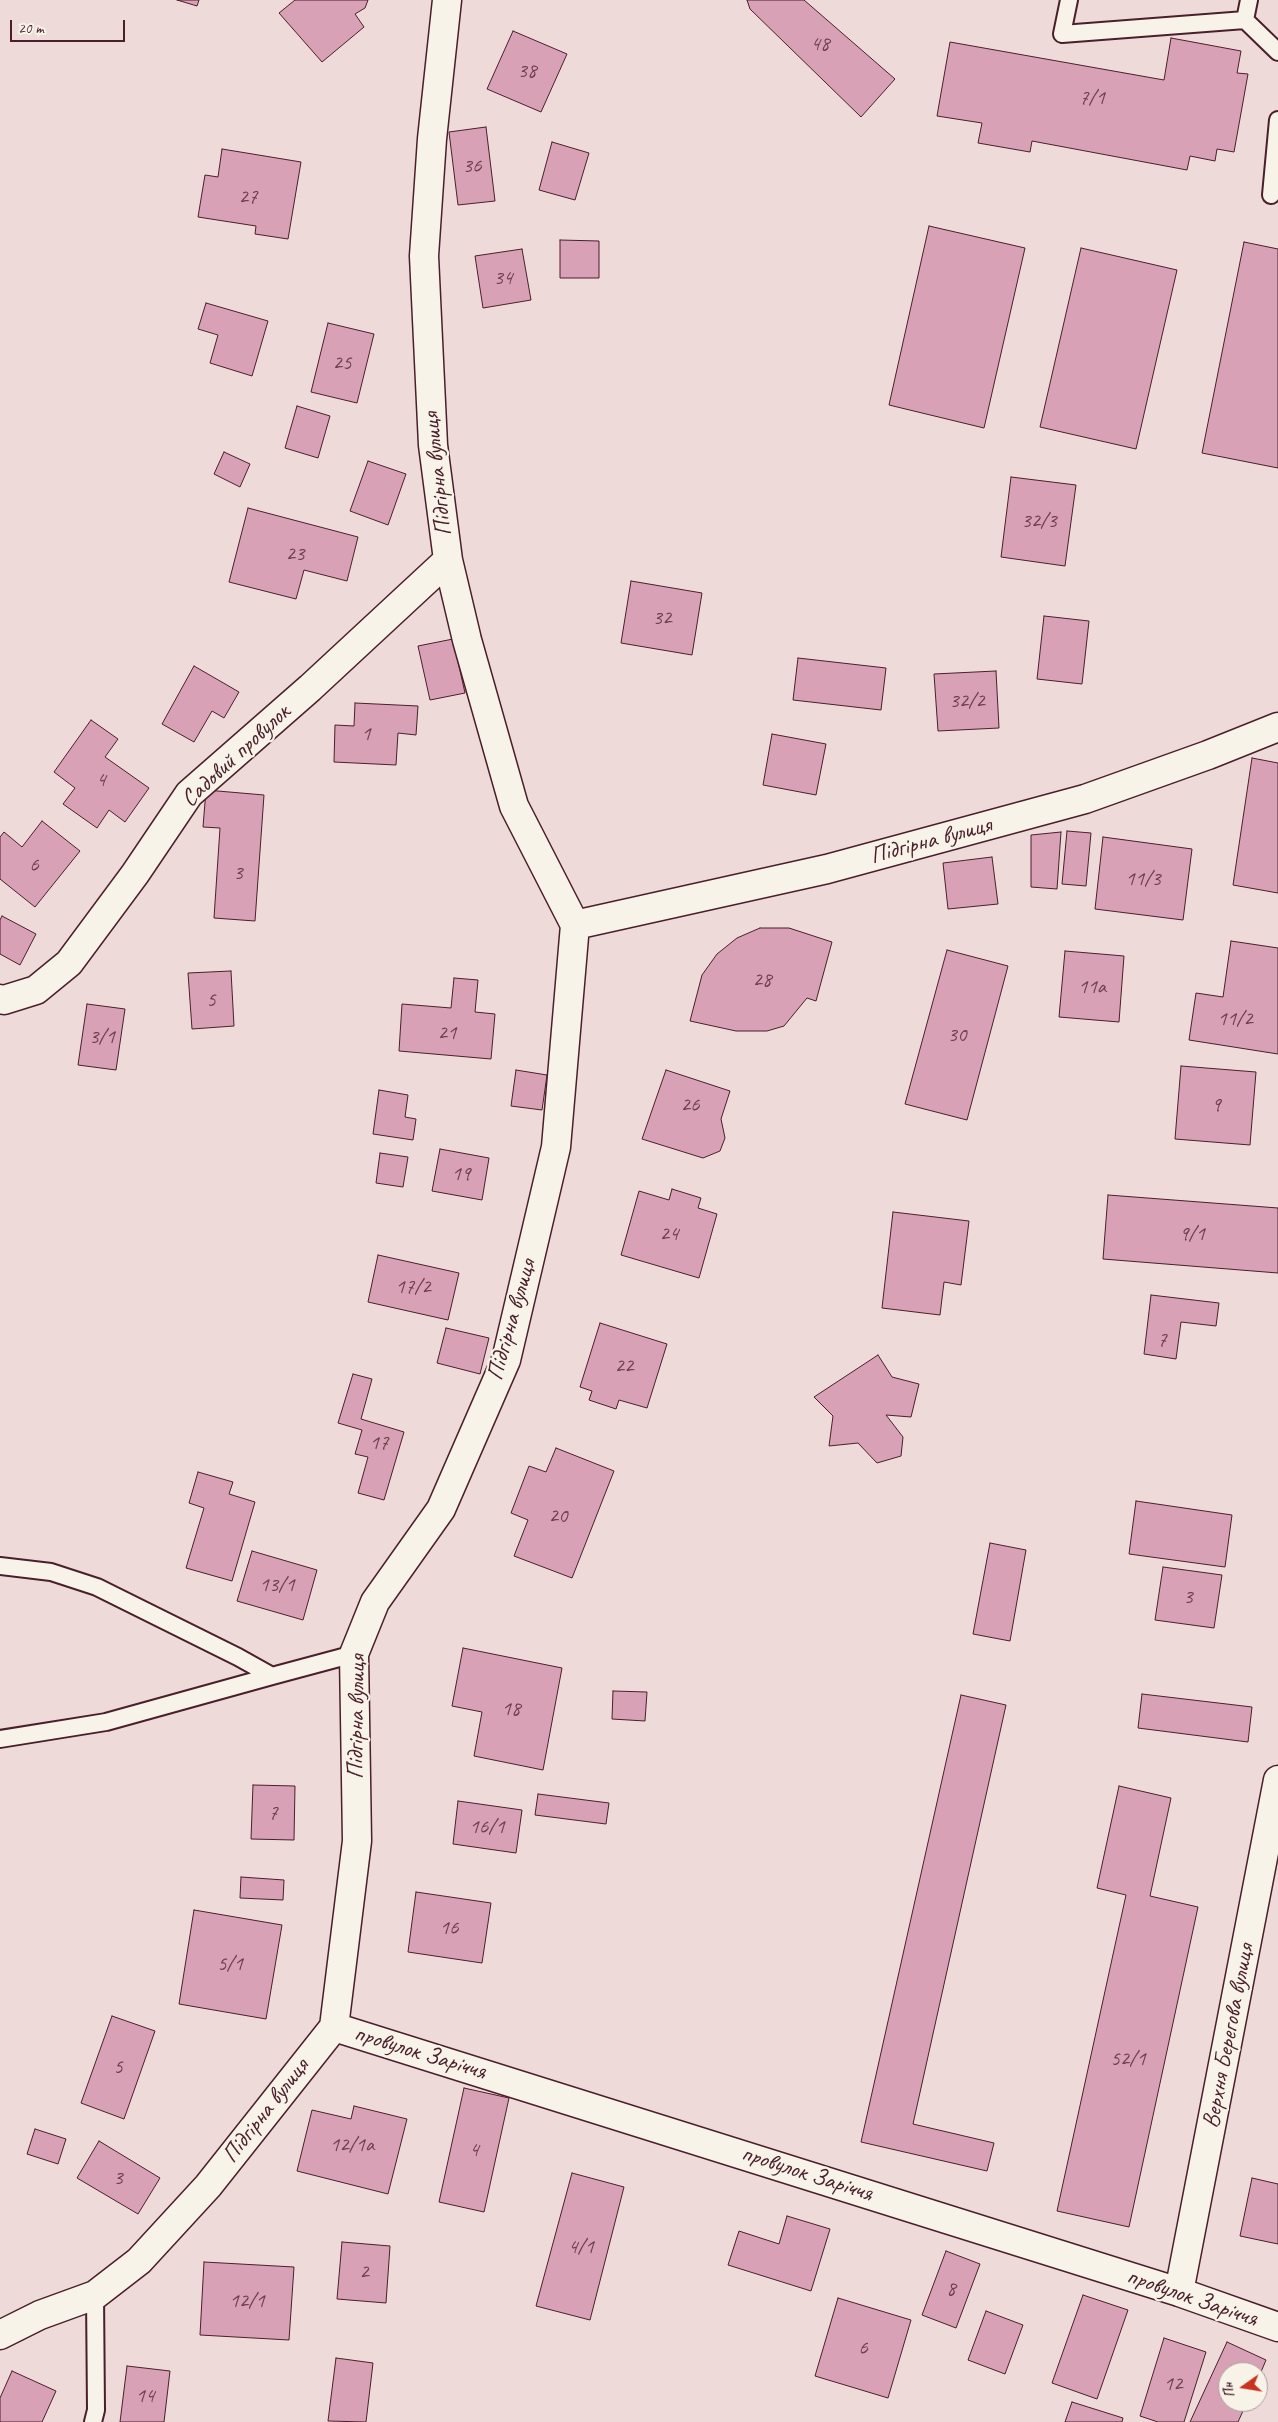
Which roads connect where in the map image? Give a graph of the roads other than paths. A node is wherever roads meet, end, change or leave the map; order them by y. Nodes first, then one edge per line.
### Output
1 (447, 0) edge
2 (1068, 0) edge
3 (1249, 0) edge
4 (1245, 20) junction
5 (1278, 52) edge
6 (1278, 120) edge
7 (1271, 195) dead end
8 (448, 560) junction
9 (1278, 727) edge
10 (575, 926) junction
11 (0, 999) edge
12 (0, 1566) edge
13 (354, 1654) junction
14 (272, 1676) junction
15 (0, 1739) edge
16 (1278, 1780) edge
17 (334, 2026) junction
18 (1179, 2292) junction
19 (95, 2295) junction
20 (1278, 2327) edge
21 (0, 2335) edge
22 (93, 2422) edge

1 - 8 street, Підгірна вулиця
2 - 4 lane
3 - 4 lane
4 - 5 lane
6 - 7 lane
8 - 10 street, Підгірна вулиця
8 - 11 street, Садовий провулок
9 - 10 street, Підгірна вулиця
10 - 13 street, Підгірна вулиця
12 - 14 lane
13 - 14 lane
13 - 17 street, Підгірна вулиця
14 - 15 lane
16 - 18 street, Верхня Берегова вулиця
17 - 18 street, провулок Заріччя
17 - 19 street, Підгірна вулиця
18 - 20 street, провулок Заріччя
19 - 21 street, Підгірна вулиця
19 - 22 lane

